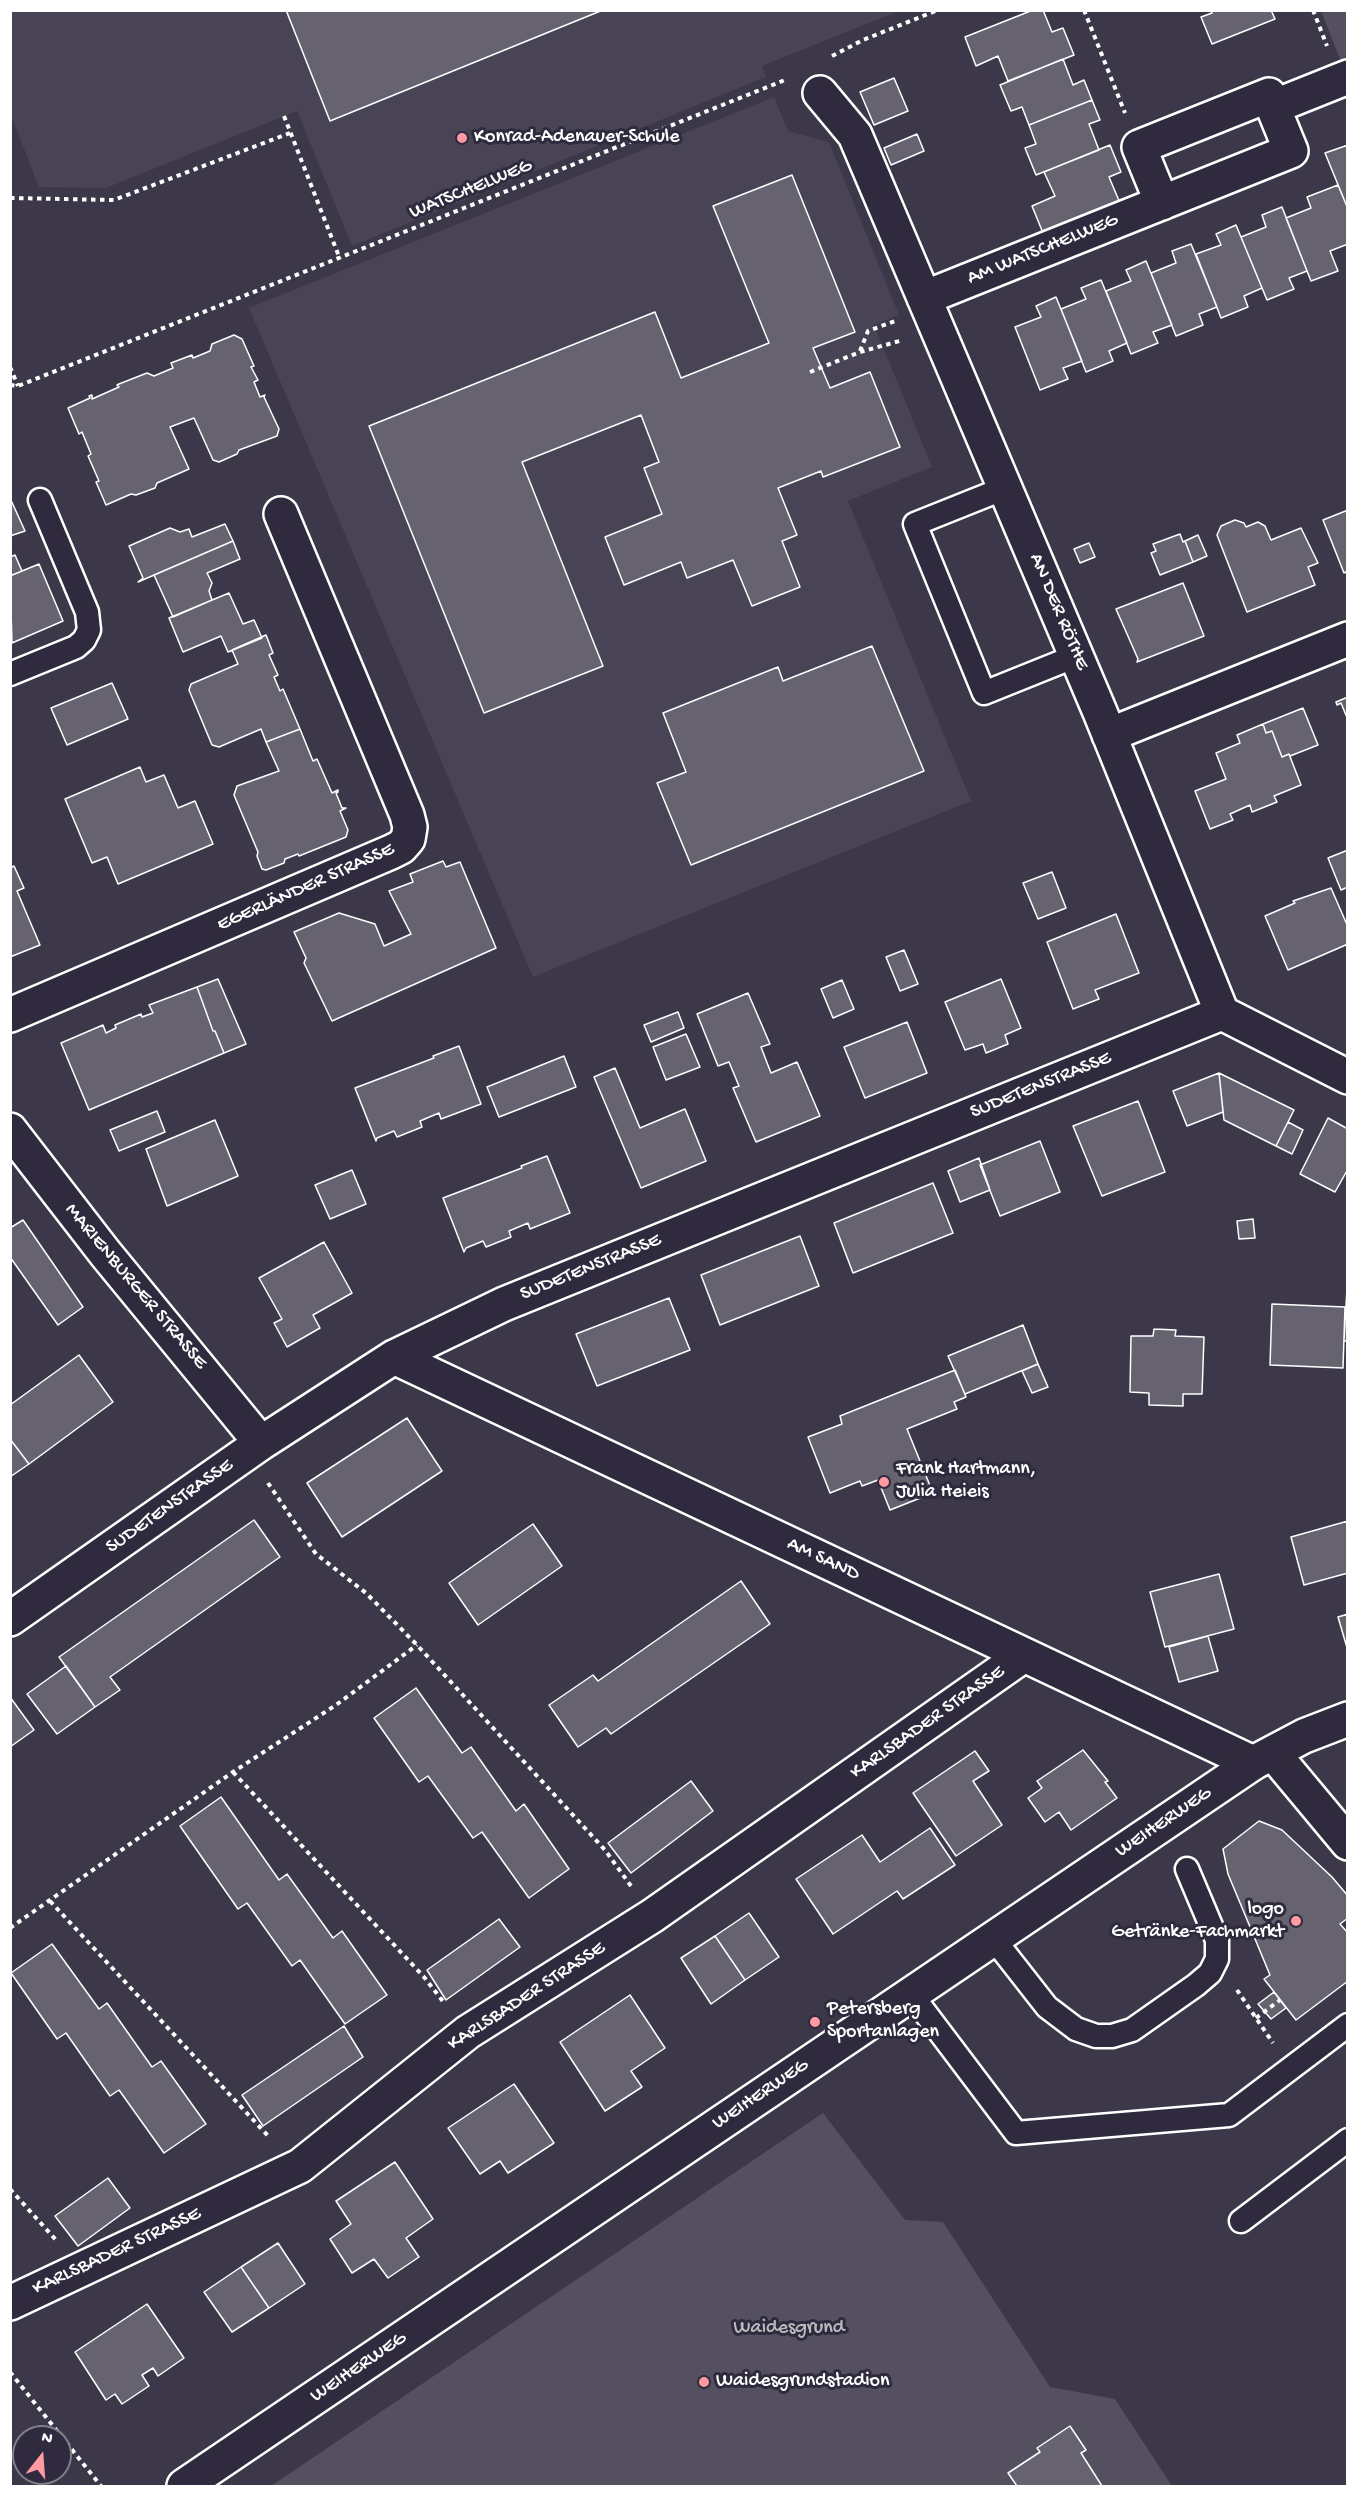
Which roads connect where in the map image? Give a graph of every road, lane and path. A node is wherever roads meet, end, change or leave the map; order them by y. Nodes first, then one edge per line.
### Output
1 (938, 10) edge
2 (1084, 10) edge
3 (827, 59) dead end
4 (1347, 77) edge
5 (789, 78) dead end
6 (820, 93) dead end
7 (1273, 107) junction
8 (284, 116) dead end
9 (290, 133) junction
10 (1139, 147) junction
11 (10, 198) edge
12 (1162, 202) junction
13 (340, 259) junction
14 (928, 307) junction
15 (894, 343) dead end
16 (860, 352) junction
17 (10, 366) edge
18 (810, 372) dead end
19 (10, 385) edge
20 (18, 386) junction
21 (1005, 488) junction
22 (40, 500) dead end
23 (281, 514) dead end
24 (1347, 639) edge
25 (1076, 656) junction
26 (10, 674) edge
27 (1110, 735) junction
28 (1222, 1012) junction
29 (10, 1015) edge
30 (1347, 1077) edge
31 (10, 1130) edge
32 (394, 1357) junction
33 (255, 1447) junction
34 (380, 1607) junction
35 (375, 1611) dead end
36 (10, 1619) edge
37 (417, 1645) junction
38 (1024, 1655) junction
39 (1347, 1719) edge
40 (1263, 1758) junction
41 (233, 1773) junction
42 (1347, 1843) edge
43 (1187, 1869) dead end
44 (622, 1874) dead end
45 (50, 1901) junction
46 (10, 1928) edge
47 (993, 1938) junction
48 (1217, 1959) junction
49 (910, 1994) junction
50 (442, 2000) dead end
51 (1280, 2000) dead end
52 (1256, 2018) junction
53 (1347, 2025) edge
54 (1290, 2069) junction
55 (256, 2125) dead end
56 (1347, 2140) edge
57 (10, 2189) edge
58 (1241, 2221) dead end
59 (48, 2230) dead end
60 (10, 2302) edge
61 (10, 2372) edge
62 (101, 2487) edge
63 (184, 2487) edge

1 - 3 path
2 - 10 path
4 - 7 street
5 - 13 path, WATSCHELWEG
6 - 14 street, AN DER RÖTHE
7 - 10 street
7 - 12 street, AM WATSCHELWEG
8 - 9 path
9 - 11 path
9 - 13 path
10 - 12 street
12 - 14 street, AM WATSCHELWEG
13 - 20 path, WATSCHELWEG
14 - 16 path
14 - 21 street, AN DER RÖTHE
15 - 16 path
16 - 18 path
17 - 20 path
19 - 20 path, WATSCHELWEG
21 - 25 street, AN DER RÖTHE
21 - 25 lane
22 - 26 lane
23 - 29 street, EGERLÄNDER STRASSE
24 - 27 street
25 - 27 street, AN DER RÖTHE
27 - 28 street, AN DER RÖTHE
28 - 30 street
28 - 32 street, SUDETENSTRASSE
31 - 33 street, MARIENBURGER STRASSE
32 - 33 street, SUDETENSTRASSE
32 - 38 street, AM SAND
33 - 34 path
33 - 36 street, SUDETENSTRASSE
34 - 35 path
34 - 37 path
37 - 41 path
37 - 44 path
38 - 40 street, AM SAND
38 - 60 street, KARLSBADER STRASSE
39 - 40 street, WEIHERWEG
40 - 42 street
40 - 47 street, WEIHERWEG
41 - 45 path
41 - 50 path
43 - 48 lane
45 - 46 path
45 - 55 path
47 - 48 lane
47 - 49 street, WEIHERWEG
48 - 52 path
49 - 54 lane
49 - 63 street, WEIHERWEG
51 - 52 path
52 - 54 path
53 - 54 lane
56 - 58 lane
57 - 59 path
61 - 62 path

